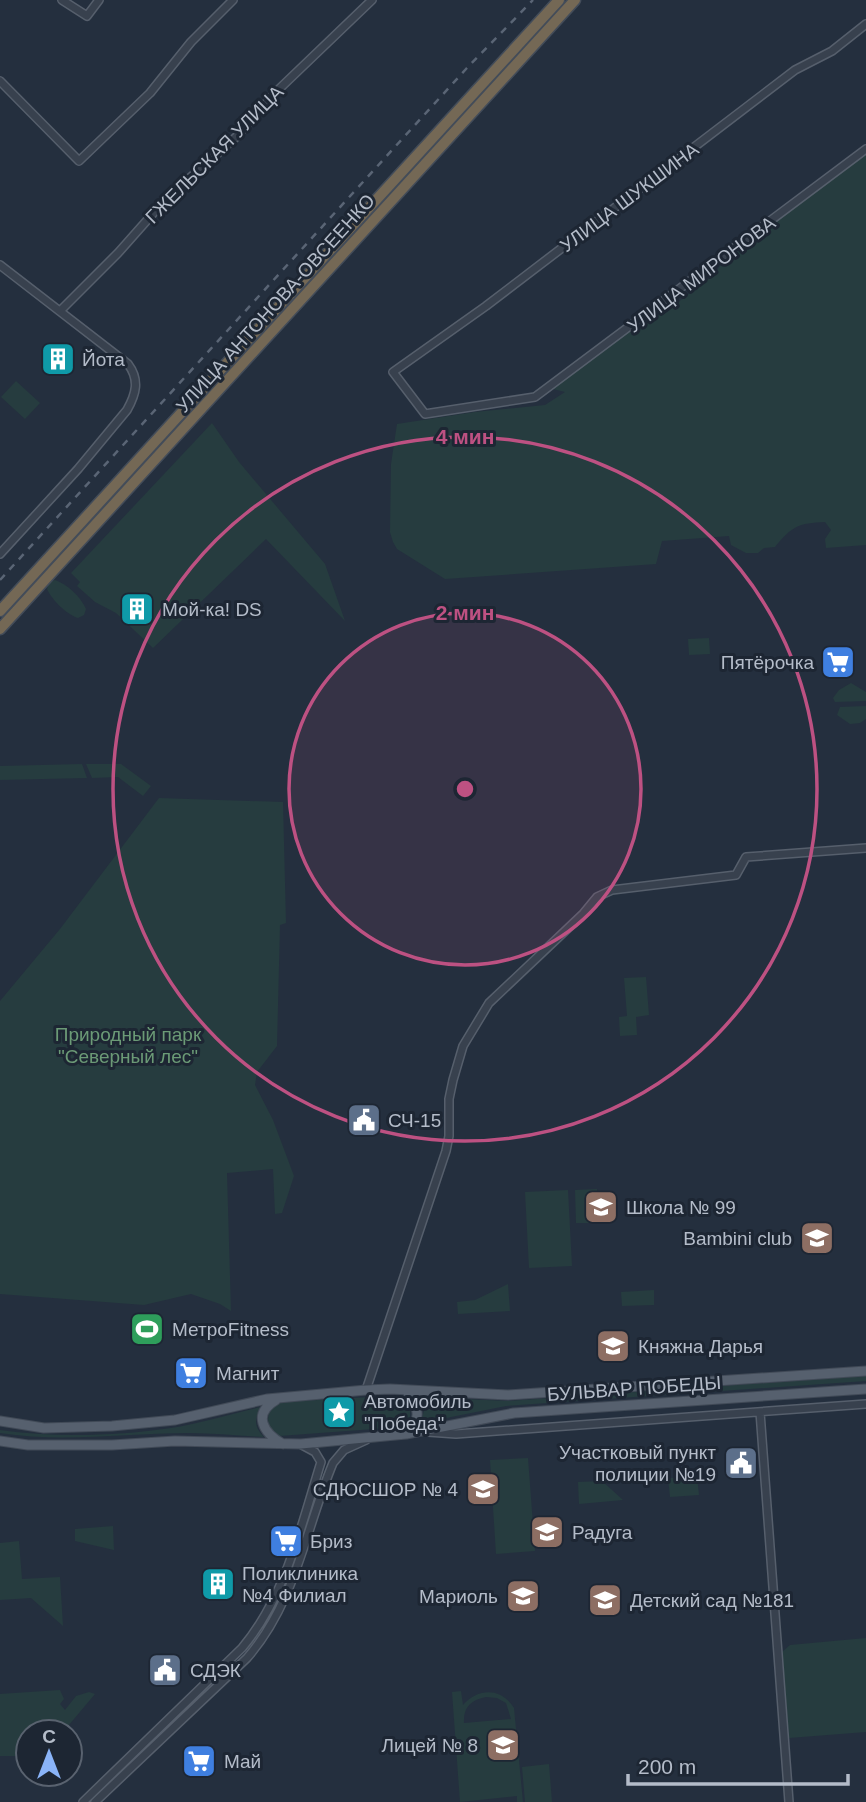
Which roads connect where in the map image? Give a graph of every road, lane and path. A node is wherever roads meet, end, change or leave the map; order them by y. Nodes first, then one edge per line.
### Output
1 (62, 0) edge
2 (99, 0) edge
3 (233, 0) edge
4 (372, 0) edge
5 (559, 0) edge
6 (575, 0) edge
7 (866, 24) edge
8 (0, 80) edge
9 (866, 149) edge
10 (358, 219) junction
11 (368, 227) junction
12 (0, 265) edge
13 (60, 311) junction
14 (535, 397) joint
15 (0, 554) edge
16 (0, 611) edge
17 (0, 629) edge
18 (866, 848) edge
19 (866, 1371) edge
20 (866, 1389) edge
21 (366, 1390) junction
22 (406, 1390) junction
23 (280, 1397) junction
24 (866, 1404) edge
25 (760, 1412) junction
26 (0, 1422) edge
27 (424, 1432) junction
28 (406, 1434) junction
29 (370, 1439) junction
30 (0, 1441) edge
31 (302, 1444) junction
32 (284, 1445) junction
33 (83, 1802) edge
34 (95, 1802) edge
35 (789, 1802) edge

1 - 2 street
3 - 8 street
4 - 13 street, ГЖЕЛЬСКАЯ УЛИЦА
5 - 10 highway, УЛИЦА АНТОНОВА-ОВСЕЕНКО
6 - 11 highway, УЛИЦА АНТОНОВА-ОВСЕЕНКО
7 - 14 street, УЛИЦА ШУКШИНА
9 - 14 street, УЛИЦА МИРОНОВА
10 - 11 highway
10 - 16 highway, УЛИЦА АНТОНОВА-ОВСЕЕНКО
11 - 17 highway, УЛИЦА АНТОНОВА-ОВСЕЕНКО
12 - 13 street
13 - 15 street
18 - 21 street
19 - 22 main road, БУЛЬВАР ПОБЕДЫ
20 - 27 main road, БУЛЬВАР ПОБЕДЫ
21 - 22 main road, БУЛЬВАР ПОБЕДЫ
21 - 23 main road, БУЛЬВАР ПОБЕДЫ
22 - 28 main road
23 - 26 main road, БУЛЬВАР ПОБЕДЫ
23 - 32 main road
24 - 25 street
25 - 27 street
25 - 35 street
27 - 28 main road, БУЛЬВАР ПОБЕДЫ
28 - 29 main road, БУЛЬВАР ПОБЕДЫ
29 - 31 main road, БУЛЬВАР ПОБЕДЫ
29 - 34 street
30 - 32 main road, БУЛЬВАР ПОБЕДЫ
31 - 32 main road, БУЛЬВАР ПОБЕДЫ
31 - 33 street

